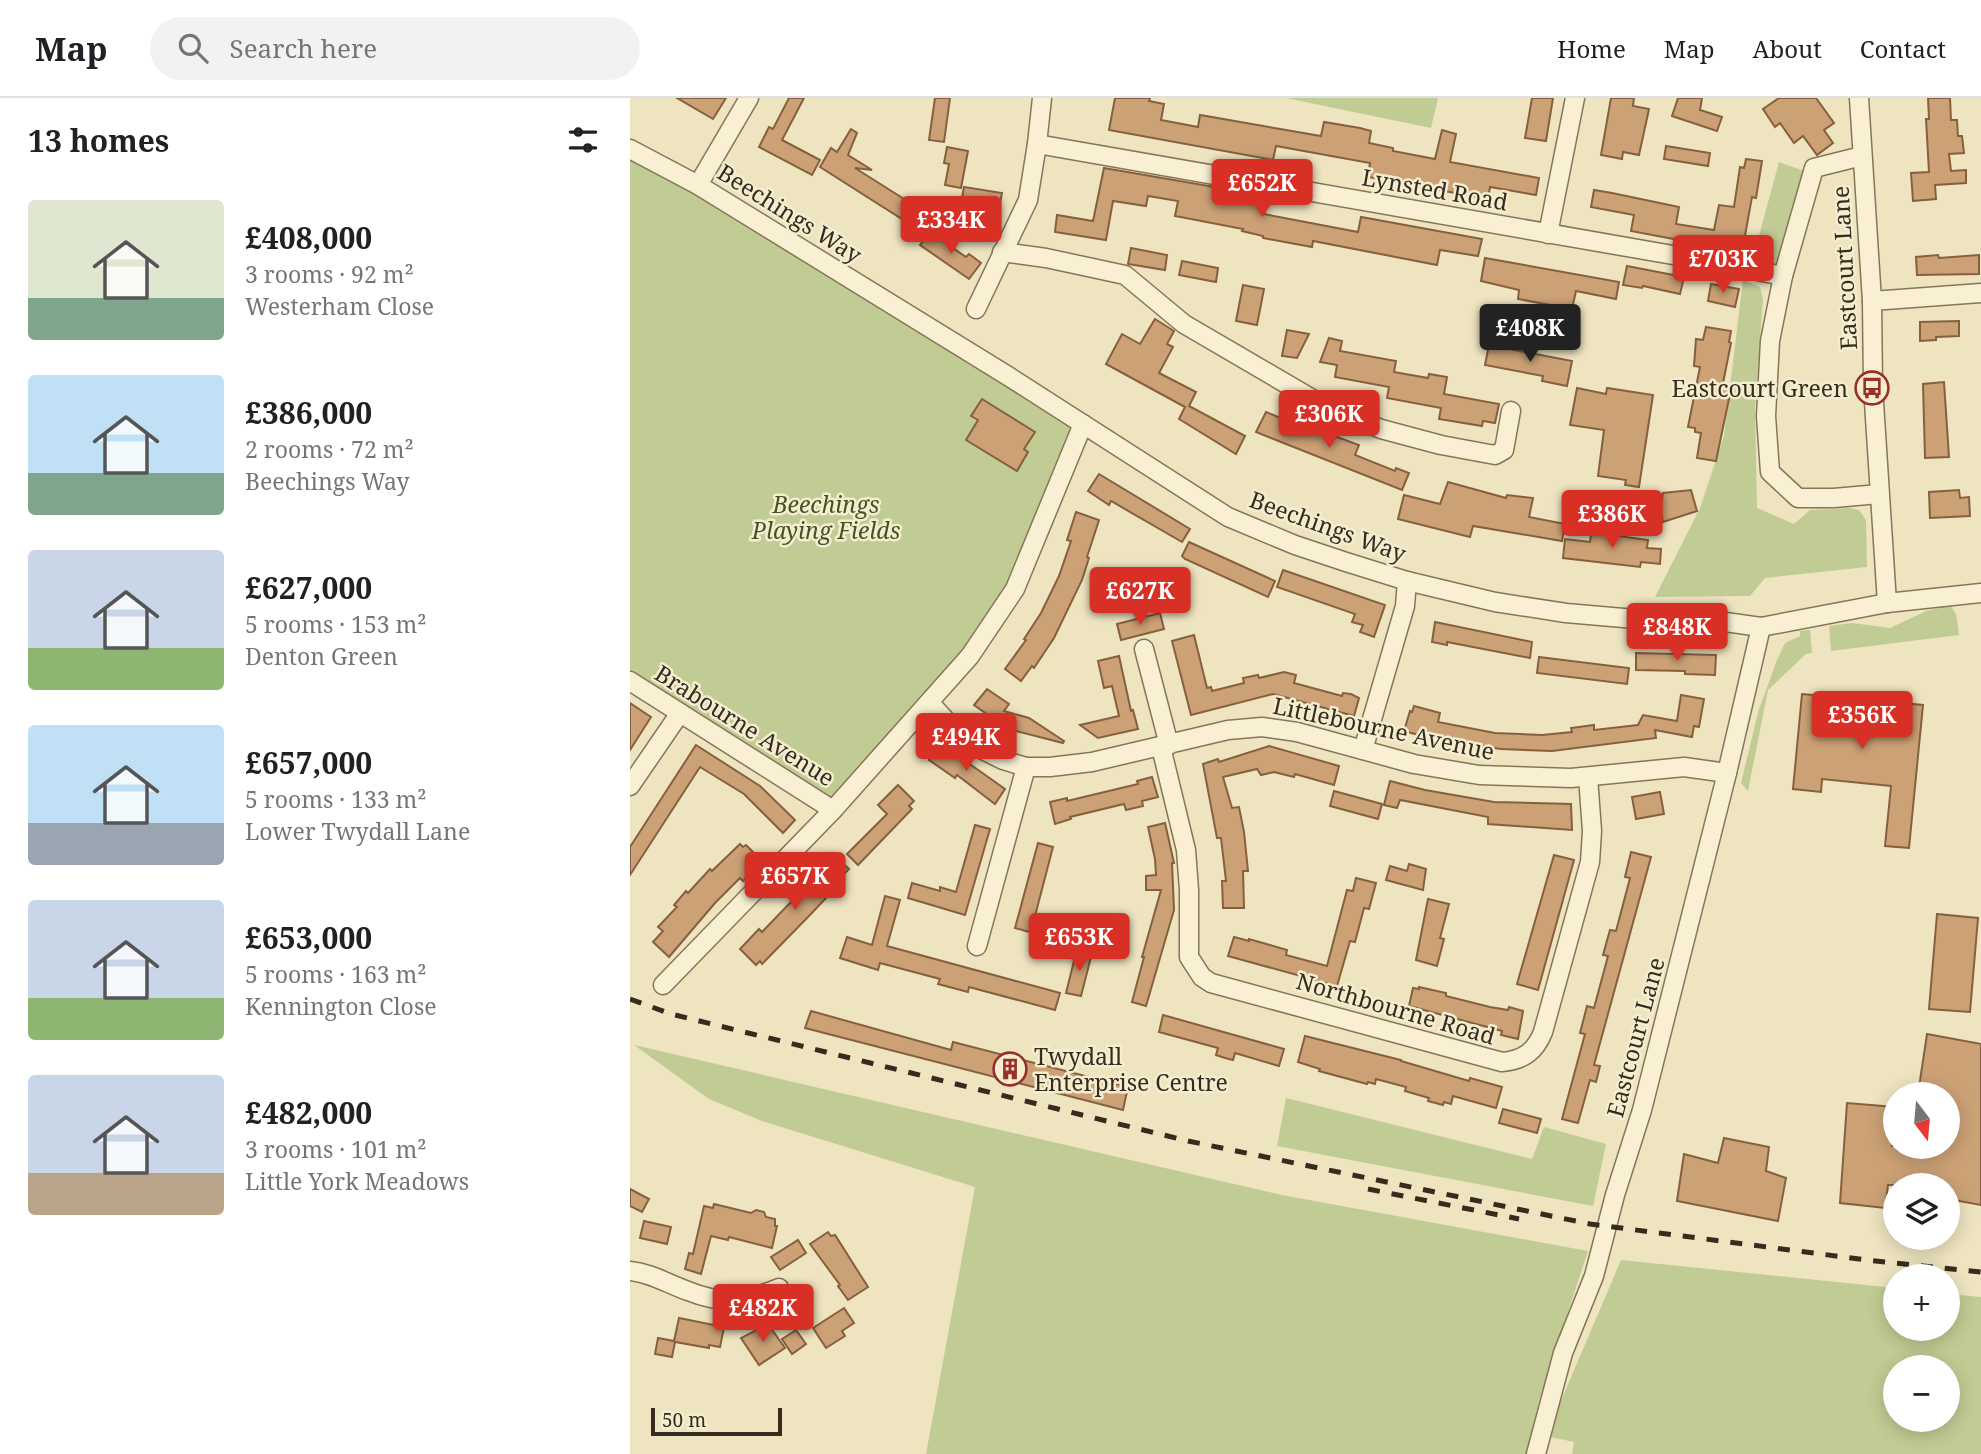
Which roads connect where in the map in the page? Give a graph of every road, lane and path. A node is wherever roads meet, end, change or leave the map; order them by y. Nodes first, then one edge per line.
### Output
1 (749, 98) edge
2 (1042, 98) edge
3 (1575, 98) edge
4 (1859, 98) edge
5 (1037, 144) junction
6 (630, 149) edge
7 (1862, 156) junction
8 (698, 185) junction
9 (1548, 234) junction
10 (1002, 252) junction
11 (1783, 276) junction
12 (1981, 293) edge
13 (1872, 301) junction
14 (976, 309) dead end
15 (1511, 411) dead end
16 (1083, 424) junction
17 (1879, 494) junction
18 (1407, 581) junction
19 (1981, 593) edge
20 (1886, 603) junction
21 (1761, 626) junction
22 (1144, 649) dead end
23 (630, 681) edge
24 (930, 703) junction
25 (680, 713) junction
26 (1165, 746) junction
27 (1363, 750) junction
28 (1026, 767) junction
29 (1727, 774) junction
30 (1588, 777) junction
31 (630, 786) edge
32 (833, 810) junction
33 (977, 946) dead end
34 (663, 985) dead end
35 (630, 1271) edge
36 (779, 1288) dead end
37 (1536, 1454) edge

1 - 8 street
2 - 5 street
3 - 9 street
4 - 7 street, Eastcourt Lane
5 - 9 street, Lynsted Road
5 - 10 street
6 - 8 street, Beechings Way
7 - 11 street
7 - 13 street, Eastcourt Lane
8 - 16 street, Beechings Way
9 - 11 street, Lynsted Road
10 - 14 street
10 - 15 street
11 - 17 street
12 - 13 street
13 - 17 street, Eastcourt Lane
16 - 18 street, Beechings Way
16 - 24 street
17 - 20 street, Eastcourt Lane
18 - 21 street, Beechings Way
18 - 27 street
19 - 20 street, Beechings Way
20 - 21 street, Beechings Way
21 - 29 street, Eastcourt Lane
22 - 26 street, Northbourne Road
23 - 25 street, Brabourne Avenue
24 - 28 street, Littlebourne Avenue
24 - 32 street
25 - 31 street
25 - 32 street, Brabourne Avenue
26 - 27 street, Littlebourne Avenue
26 - 28 street, Littlebourne Avenue
26 - 30 street, Northbourne Road
27 - 30 street, Littlebourne Avenue
28 - 33 street
29 - 30 street, Littlebourne Avenue
29 - 37 street, Eastcourt Lane
32 - 34 street
35 - 36 street

